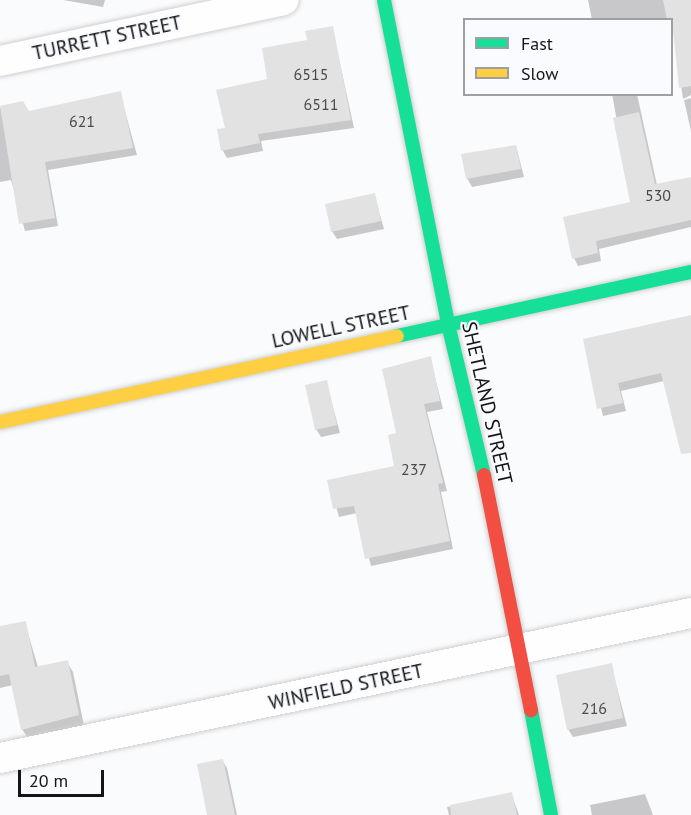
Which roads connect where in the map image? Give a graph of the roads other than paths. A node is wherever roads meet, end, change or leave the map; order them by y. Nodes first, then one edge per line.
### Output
1 (284, 0) edge
2 (384, 0) edge
3 (0, 61) edge
4 (691, 272) edge
5 (448, 324) junction
6 (0, 422) edge
7 (691, 613) edge
8 (517, 651) junction
9 (0, 758) edge
10 (551, 815) edge

1 - 3 street, TURRETT STREET
2 - 5 street, SHETLAND STREET
4 - 5 street, LOWELL STREET
5 - 6 street, LOWELL STREET
5 - 8 street, SHETLAND STREET
7 - 8 street, WINFIELD STREET
8 - 9 street, WINFIELD STREET
8 - 10 street, SHETLAND STREET

